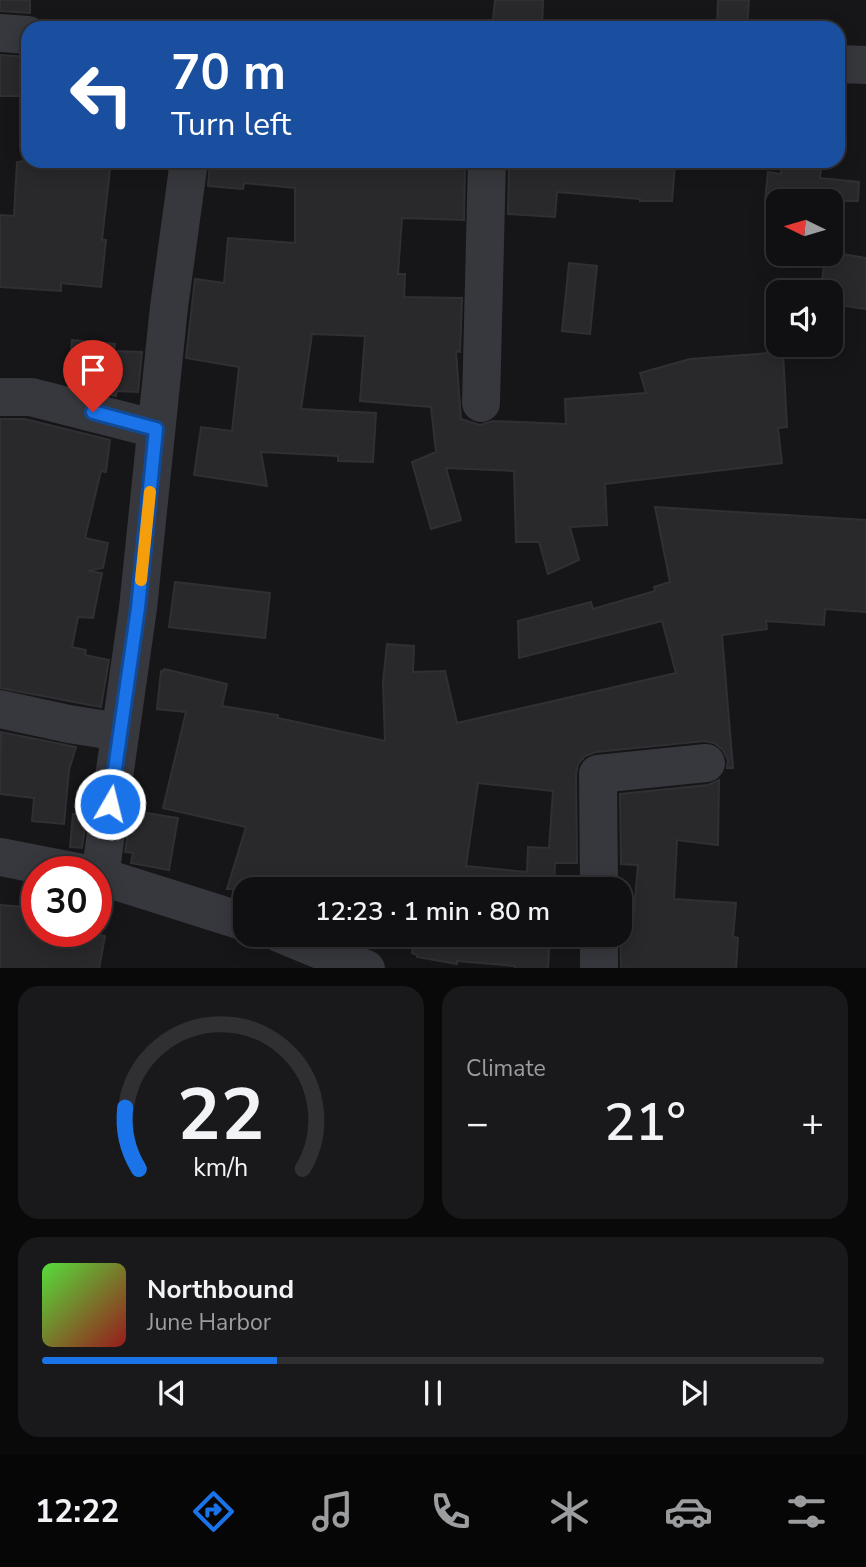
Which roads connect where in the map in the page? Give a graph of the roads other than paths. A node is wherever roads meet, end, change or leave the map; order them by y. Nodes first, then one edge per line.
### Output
1 (0, 33) edge
2 (21, 34) edge
3 (845, 64) edge
4 (866, 65) edge
5 (188, 168) edge
6 (487, 168) edge
7 (0, 397) edge
8 (481, 403) dead end
9 (156, 429) junction
10 (0, 709) edge
11 (120, 732) junction
12 (706, 763) dead end
13 (95, 856) edge
14 (0, 857) edge
15 (21, 861) edge
16 (599, 877) edge
17 (112, 881) edge
18 (233, 918) edge
19 (314, 947) edge
20 (599, 947) edge
21 (366, 968) edge
22 (599, 968) edge

1 - 2 street
3 - 4 street
5 - 9 street
6 - 8 street
7 - 9 street
9 - 11 street
10 - 11 street
11 - 13 street
12 - 16 street
14 - 15 street
17 - 18 street
19 - 21 street
20 - 22 street

